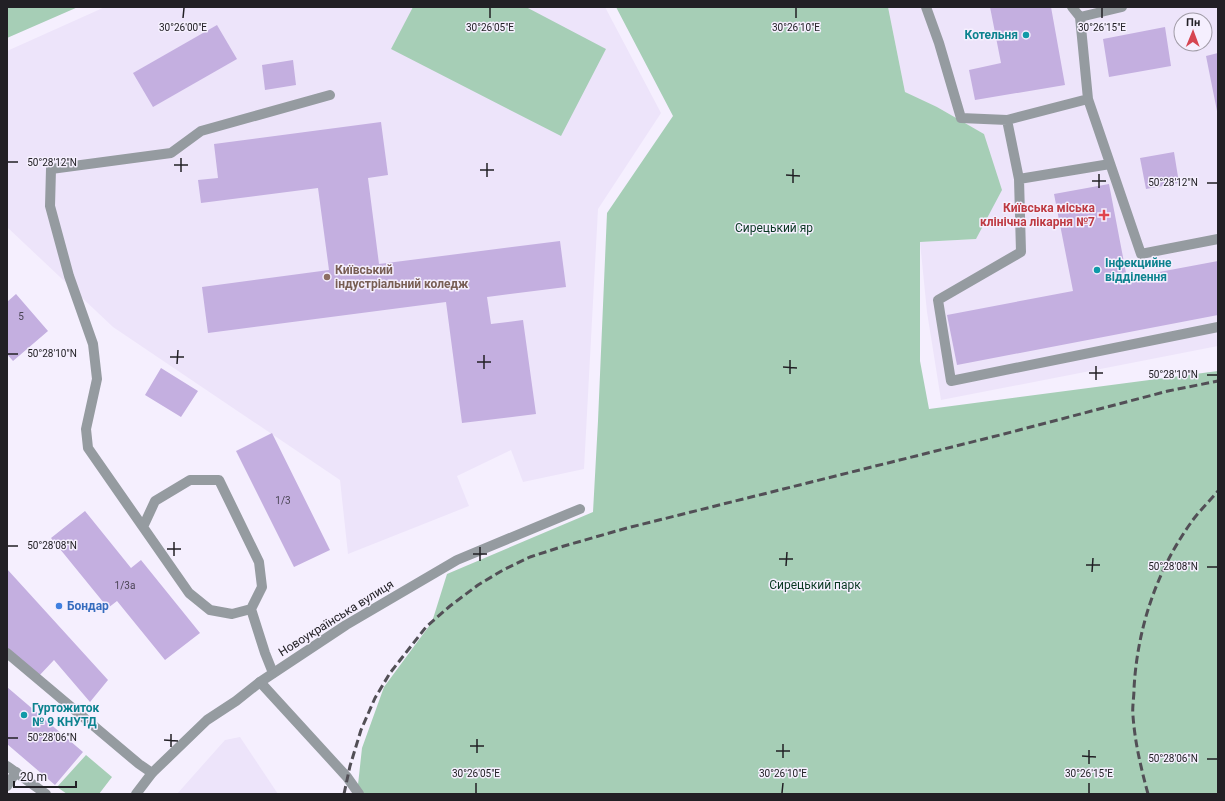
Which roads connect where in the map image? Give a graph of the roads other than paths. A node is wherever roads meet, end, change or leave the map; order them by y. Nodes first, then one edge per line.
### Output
1 (926, 7) edge
2 (1072, 7) edge
3 (1122, 7) edge
4 (1080, 17) junction
5 (330, 95) dead end
6 (1088, 99) junction
7 (1007, 120) junction
8 (1110, 164) junction
9 (1020, 179) junction
10 (1218, 239) edge
11 (1218, 326) edge
12 (580, 509) dead end
13 (143, 527) junction
14 (251, 609) junction
15 (7, 653) edge
16 (273, 673) junction
17 (260, 682) junction
18 (7, 766) edge
19 (16, 772) junction
20 (152, 773) junction
21 (7, 786) edge
22 (46, 794) edge
23 (136, 794) edge
24 (359, 794) edge

1 - 7 street
2 - 4 street
3 - 4 street
4 - 6 street
5 - 13 street
6 - 7 street
6 - 8 street
7 - 9 street
8 - 9 street
8 - 10 street
9 - 11 street
12 - 16 street, Новоукраїнська вулиця
13 - 14 street
13 - 14 street
14 - 16 street
15 - 20 street
16 - 17 street, Новоукраїнська вулиця
17 - 20 street, Новоукраїнська вулиця
17 - 24 street
18 - 19 street
19 - 21 street
19 - 22 street
20 - 23 street, Новоукраїнська вулиця

